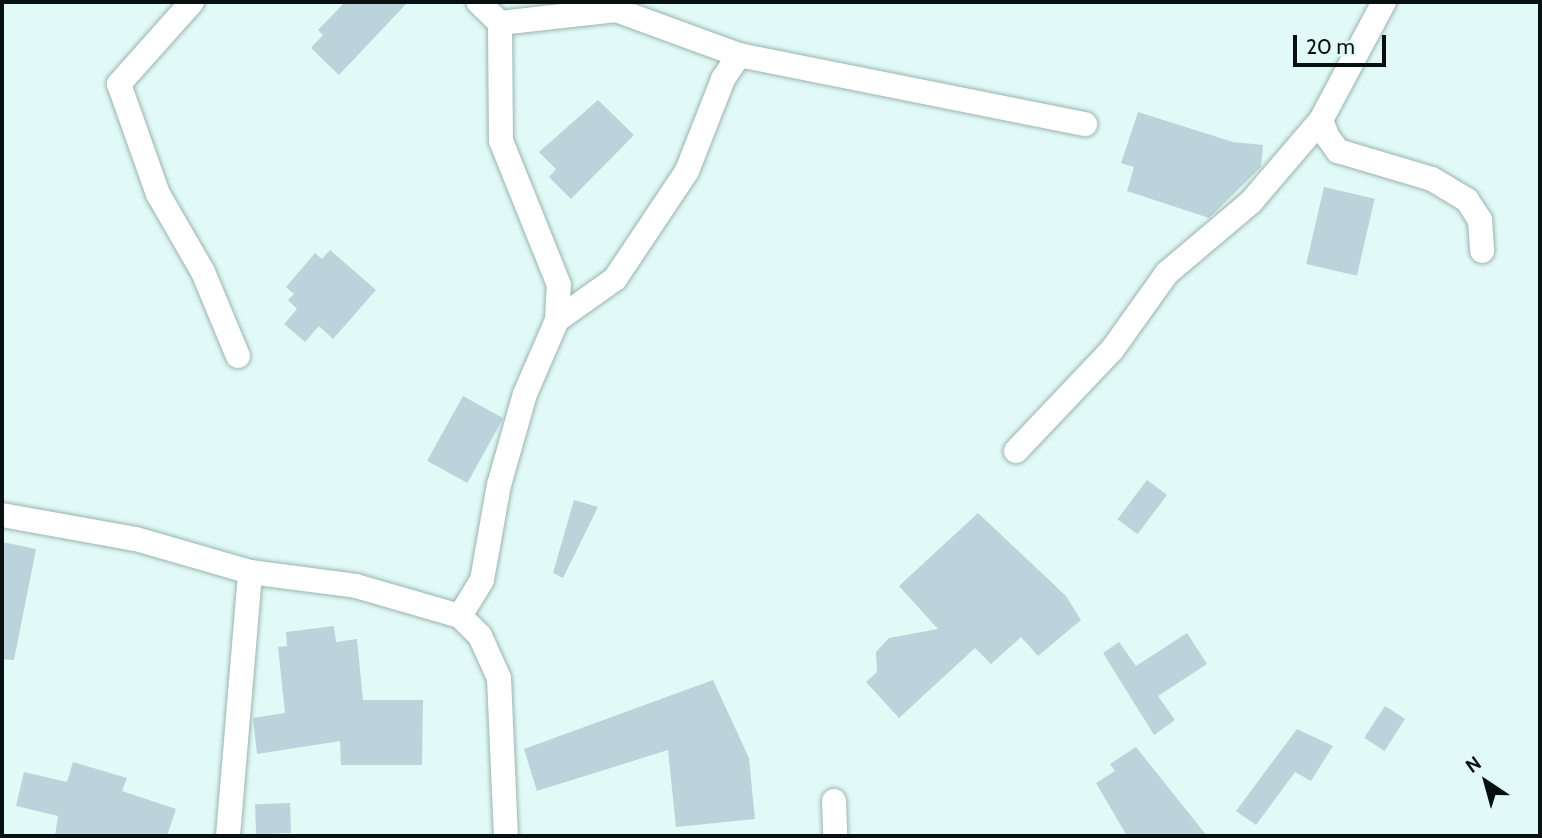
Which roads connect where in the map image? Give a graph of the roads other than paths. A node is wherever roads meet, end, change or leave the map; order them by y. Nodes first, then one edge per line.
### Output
1 (192, 2) edge
2 (478, 2) edge
3 (1384, 2) edge
4 (500, 23) junction
5 (740, 55) junction
6 (1321, 120) junction
7 (1085, 124) dead end
8 (1482, 251) dead end
9 (557, 320) junction
10 (238, 356) dead end
11 (1016, 451) dead end
12 (2, 515) edge
13 (250, 572) junction
14 (460, 616) junction
15 (834, 802) dead end
16 (228, 836) edge
17 (506, 836) edge
18 (835, 836) edge

1 - 10 street
2 - 4 street
3 - 6 street
4 - 5 street
4 - 9 street
5 - 7 street
5 - 9 street
6 - 8 street
6 - 11 street
9 - 14 street
12 - 13 street
13 - 14 street
13 - 16 street
14 - 17 street
15 - 18 street

